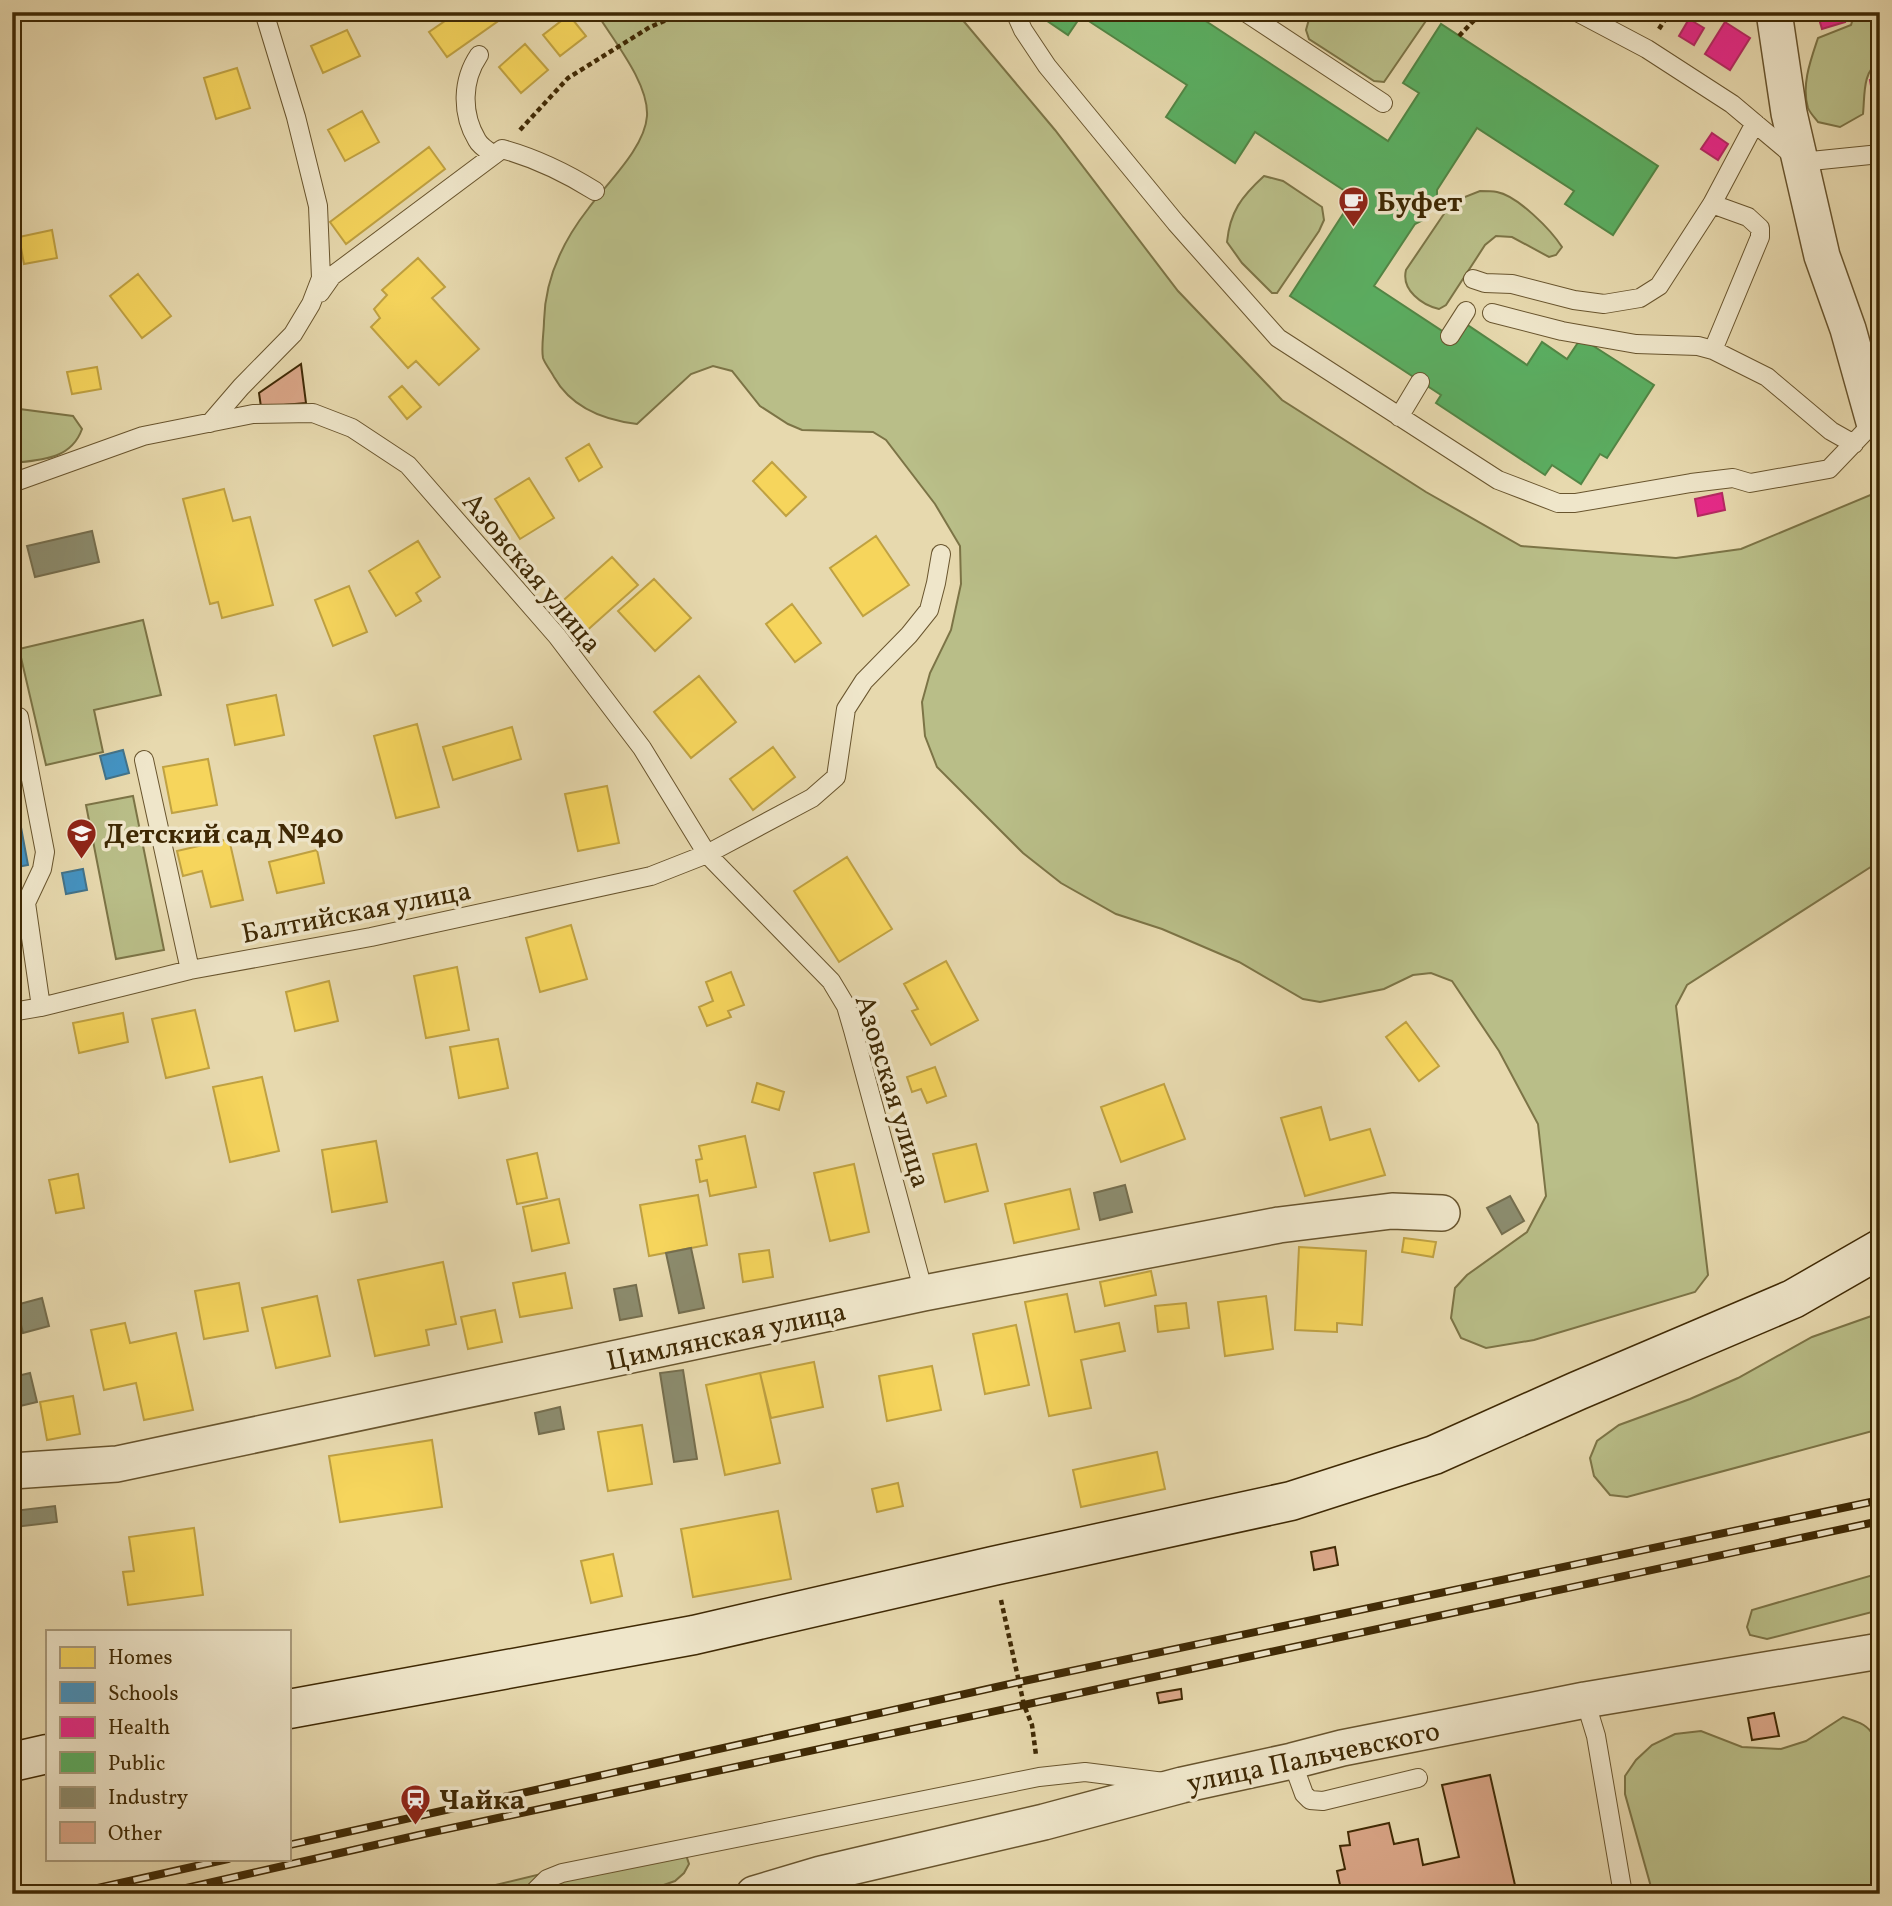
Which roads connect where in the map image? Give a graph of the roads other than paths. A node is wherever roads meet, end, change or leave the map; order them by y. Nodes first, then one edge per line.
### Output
1 (264, 12) edge
2 (1015, 12) edge
3 (1245, 12) edge
4 (1577, 12) edge
5 (1774, 12) edge
6 (479, 55) dead end
7 (1383, 103) dead end
8 (1755, 123) junction
9 (498, 152) junction
10 (1880, 154) edge
11 (1801, 162) junction
12 (595, 191) dead end
13 (1712, 204) junction
14 (1473, 279) dead end
15 (311, 304) junction
16 (1466, 311) dead end
17 (1492, 313) dead end
18 (1450, 336) dead end
19 (1713, 350) junction
20 (1420, 382) dead end
21 (1399, 417) junction
22 (210, 422) junction
23 (1869, 430) edge
24 (12, 483) edge
25 (941, 554) dead end
26 (19, 717) dead end
27 (144, 760) dead end
28 (708, 854) junction
29 (190, 970) junction
30 (41, 1007) junction
31 (12, 1012) edge
32 (1442, 1213) dead end
33 (1880, 1249) edge
34 (924, 1293) junction
35 (12, 1471) edge
36 (1880, 1651) edge
37 (1585, 1700) junction
38 (290, 1709) edge
39 (46, 1754) edge
40 (1292, 1761) junction
41 (12, 1762) edge
42 (1418, 1778) dead end
43 (1182, 1785) junction
44 (532, 1894) edge
45 (754, 1894) edge
46 (1623, 1894) edge

1 - 15 lane
2 - 21 lane
3 - 7 lane
4 - 8 lane
5 - 11 street
6 - 9 lane
8 - 11 lane
8 - 13 lane
9 - 12 lane
9 - 15 lane
10 - 11 lane
11 - 23 street
13 - 14 lane
13 - 19 lane
15 - 22 lane
16 - 18 lane
17 - 19 lane
19 - 23 lane
20 - 21 lane
21 - 23 lane
22 - 24 lane, Азовская улица
22 - 28 lane, Азовская улица
25 - 28 lane, Балтийская улица
26 - 30 lane
27 - 29 lane
28 - 29 lane, Балтийская улица
28 - 34 lane, Азовская улица
29 - 30 lane, Балтийская улица
30 - 31 lane, Балтийская улица
32 - 34 street, Цимлянская улица
33 - 38 main road
34 - 35 street, Цимлянская улица
36 - 37 street, улица Пальчевского
37 - 40 street, улица Пальчевского
37 - 46 lane
39 - 41 main road
40 - 42 lane
40 - 43 street, улица Пальчевского
43 - 44 lane
43 - 45 street, улица Пальчевского

